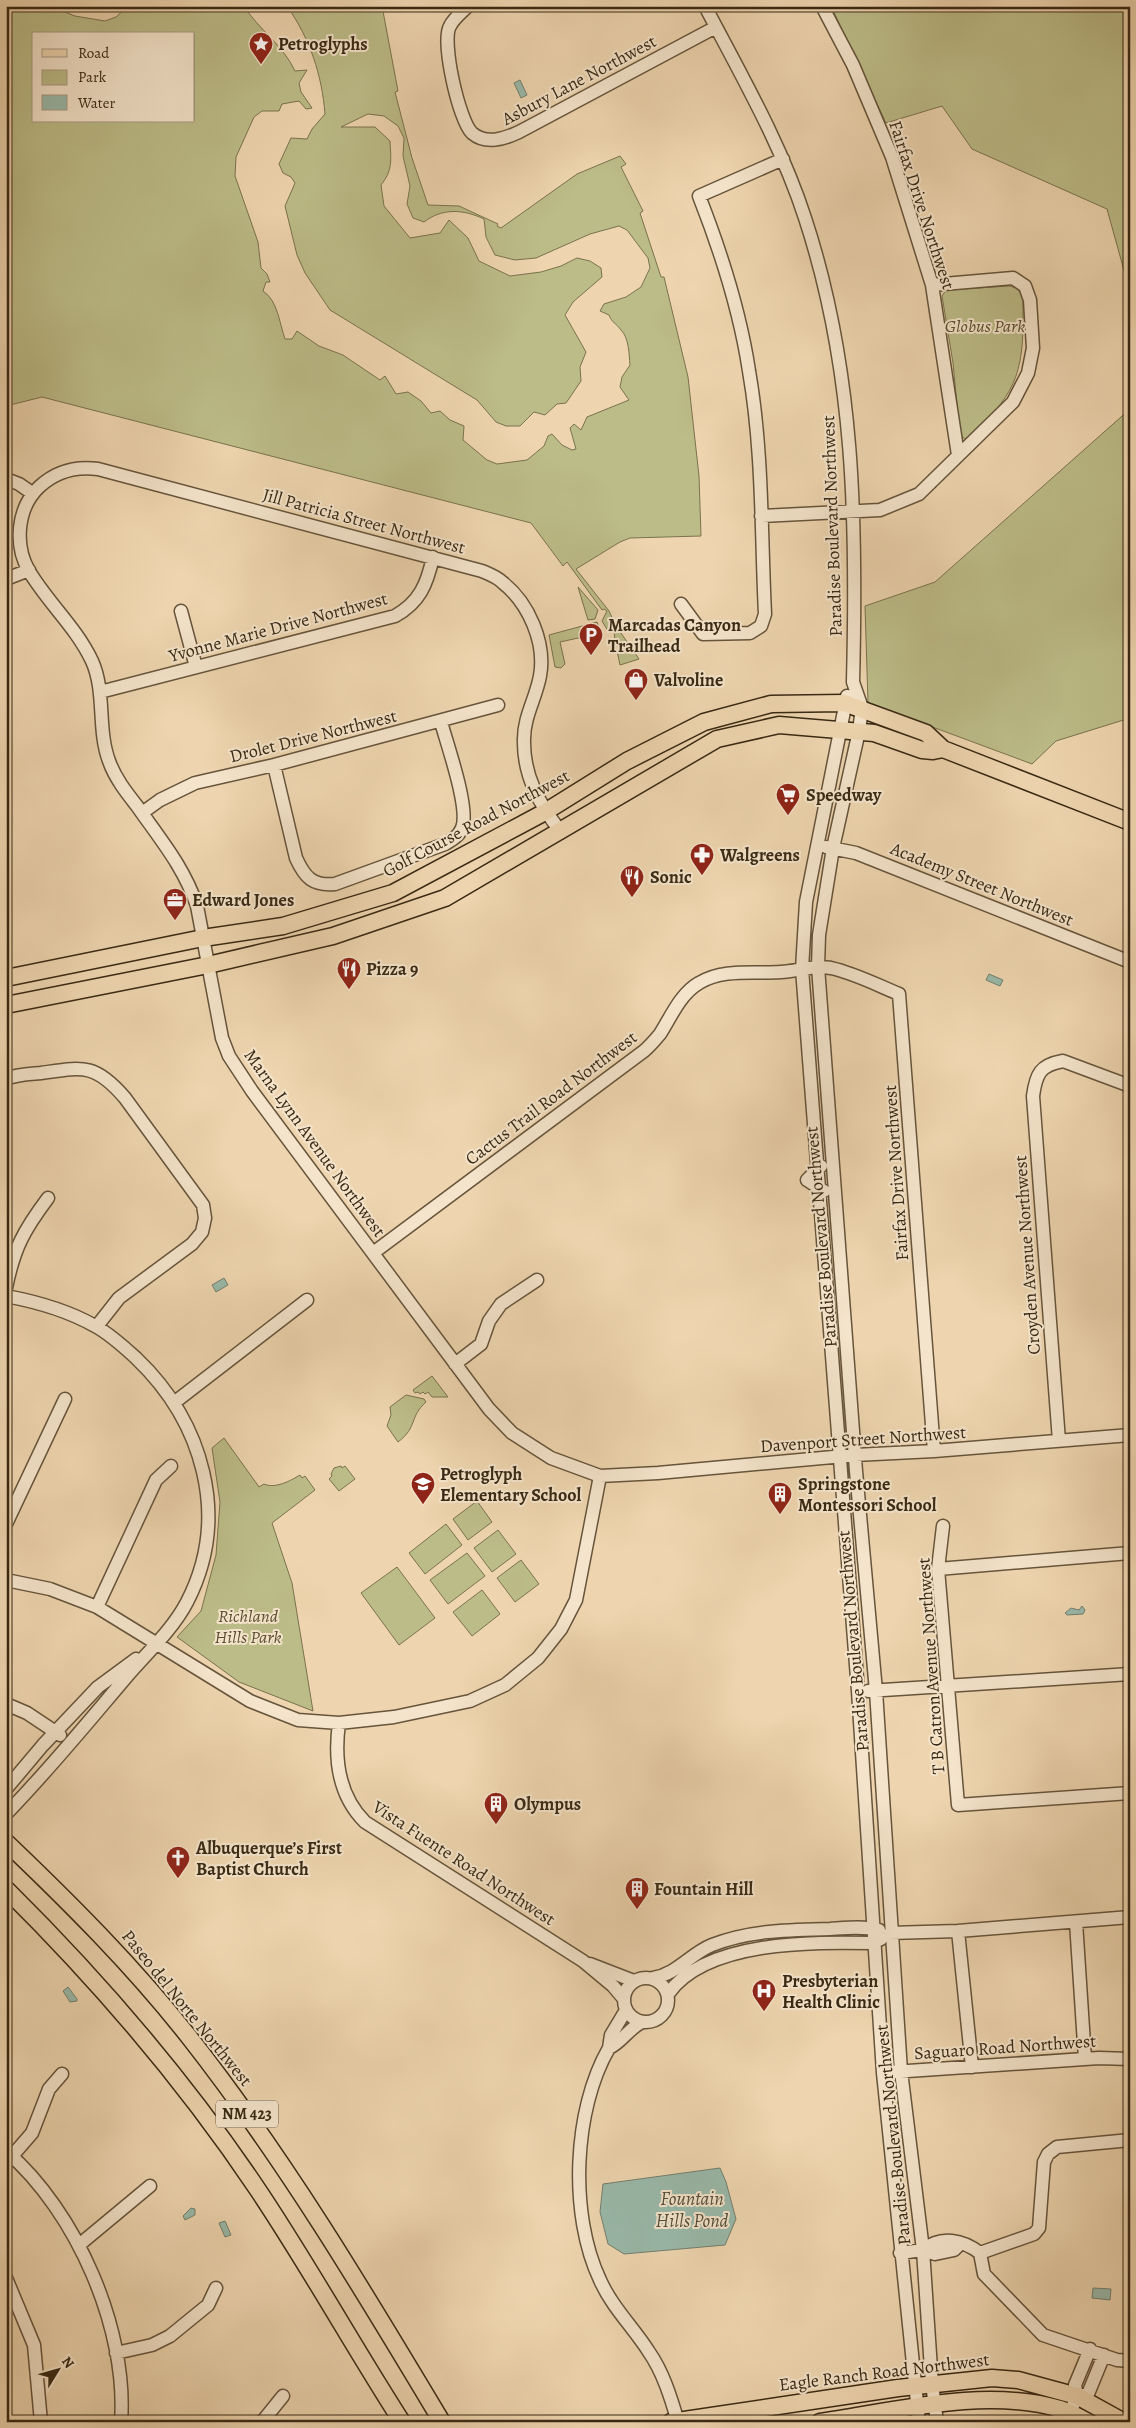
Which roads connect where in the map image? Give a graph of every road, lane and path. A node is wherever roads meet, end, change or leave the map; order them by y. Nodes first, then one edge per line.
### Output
1 (468, 6) edge
2 (705, 6) edge
3 (822, 6) edge
4 (716, 27) junction
5 (783, 159) junction
6 (932, 285) junction
7 (958, 455) junction
8 (6, 479) edge
9 (32, 493) junction
10 (853, 512) junction
11 (761, 516) junction
12 (433, 557) junction
13 (28, 570) junction
14 (6, 579) edge
15 (681, 604) dead end
16 (181, 612) dead end
17 (196, 667) junction
18 (853, 682) junction
19 (100, 692) junction
20 (844, 703) junction
21 (498, 705) dead end
22 (862, 708) junction
23 (441, 722) junction
24 (842, 729) junction
25 (859, 731) junction
26 (943, 749) junction
27 (274, 765) junction
28 (545, 812) junction
29 (142, 813) junction
30 (1130, 822) edge
31 (561, 832) junction
32 (819, 845) junction
33 (833, 848) junction
34 (203, 938) junction
35 (1130, 962) edge
36 (208, 965) junction
37 (818, 967) junction
38 (802, 969) junction
39 (6, 978) edge
40 (6, 1005) edge
41 (6, 1079) edge
42 (827, 1086) junction
43 (1130, 1086) edge
44 (812, 1108) junction
45 (832, 1154) junction
46 (818, 1170) junction
47 (819, 1187) junction
48 (48, 1198) dead end
49 (836, 1203) junction
50 (373, 1253) junction
51 (537, 1280) dead end
52 (6, 1288) edge
53 (6, 1296) edge
54 (307, 1300) dead end
55 (96, 1326) junction
56 (831, 1337) junction
57 (455, 1364) junction
58 (851, 1383) junction
59 (66, 1399) dead end
60 (175, 1402) junction
61 (1130, 1435) edge
62 (1059, 1441) junction
63 (934, 1451) junction
64 (855, 1455) junction
65 (840, 1457) junction
66 (171, 1466) dead end
67 (600, 1476) junction
68 (6, 1524) edge
69 (943, 1526) dead end
70 (1130, 1553) edge
71 (938, 1569) junction
72 (6, 1580) edge
73 (96, 1607) junction
74 (155, 1644) junction
75 (1130, 1674) edge
76 (947, 1687) junction
77 (876, 1690) junction
78 (858, 1691) junction
79 (6, 1704) edge
80 (339, 1723) junction
81 (55, 1732) junction
82 (71, 1742) junction
83 (6, 1789) edge
84 (1130, 1793) edge
85 (6, 1814) edge
86 (6, 1842) edge
87 (6, 1889) edge
88 (1130, 1918) edge
89 (1076, 1922) junction
90 (872, 1928) junction
91 (958, 1932) junction
92 (890, 1934) junction
93 (873, 1943) junction
94 (582, 1961) junction
95 (653, 1978) junction
96 (634, 1981) junction
97 (668, 1994) junction
98 (625, 2004) junction
99 (642, 2022) junction
100 (609, 2048) junction
101 (1085, 2059) junction
102 (1130, 2059) edge
103 (972, 2067) junction
104 (901, 2071) junction
105 (883, 2073) junction
106 (62, 2074) dead end
107 (1130, 2140) edge
108 (8, 2157) edge
109 (150, 2186) dead end
110 (79, 2244) junction
111 (923, 2250) junction
112 (900, 2253) junction
113 (980, 2254) junction
114 (6, 2278) edge
115 (216, 2288) dead end
116 (1090, 2349) junction
117 (116, 2353) junction
118 (1104, 2355) junction
119 (1130, 2361) edge
120 (932, 2384) junction
121 (914, 2386) junction
122 (283, 2396) dead end
123 (1077, 2396) junction
124 (935, 2405) junction
125 (1070, 2413) junction
126 (918, 2415) edge
127 (400, 2419) edge
128 (675, 2421) edge
129 (41, 2422) edge
130 (121, 2422) edge
131 (262, 2422) edge
132 (442, 2422) edge
133 (820, 2422) edge
134 (937, 2422) edge
135 (1088, 2422) edge
136 (1124, 2422) edge

1 - 4 street, Asbury Lane Northwest
2 - 4 street, Paradise Boulevard Northwest
3 - 6 street, Fairfax Drive Northwest
4 - 5 street, Paradise Boulevard Northwest
5 - 10 street, Paradise Boulevard Northwest
5 - 11 street
6 - 7 street, Fairfax Drive Northwest
6 - 7 street
7 - 10 street
8 - 9 street
9 - 12 street, Jill Patricia Street Northwest
9 - 13 street, Jill Patricia Street Northwest
10 - 11 street
10 - 18 street, Paradise Boulevard Northwest
11 - 15 street
12 - 17 street, Yvonne Marie Drive Northwest
12 - 28 street, Jill Patricia Street Northwest
13 - 14 street
13 - 19 street, Marna Lynn Avenue Northwest
16 - 17 street
17 - 19 street, Yvonne Marie Drive Northwest
18 - 20 street, Paradise Boulevard Northwest
18 - 22 street, Paradise Boulevard Northwest
19 - 29 street, Marna Lynn Avenue Northwest
20 - 22 main road, Golf Course Road Northwest
20 - 24 street, Paradise Boulevard Northwest
20 - 28 main road, Golf Course Road Northwest
21 - 23 street, Drolet Drive Northwest
22 - 25 street, Paradise Boulevard Northwest
22 - 26 main road, Golf Course Road Northwest
23 - 27 street, Drolet Drive Northwest
23 - 27 street
24 - 25 main road, Golf Course Road Northwest
24 - 31 main road, Golf Course Road Northwest
24 - 32 street, Paradise Boulevard Northwest
25 - 26 main road, Golf Course Road Northwest
25 - 33 street, Paradise Boulevard Northwest
26 - 30 main road, Golf Course Road Northwest
27 - 29 street, Drolet Drive Northwest
28 - 31 street, Jill Patricia Street Northwest
28 - 34 main road, Golf Course Road Northwest
29 - 34 street, Marna Lynn Avenue Northwest
31 - 36 main road, Golf Course Road Northwest
32 - 33 street, Academy Street Northwest
32 - 38 street, Paradise Boulevard Northwest
33 - 35 street, Academy Street Northwest
33 - 37 street, Paradise Boulevard Northwest
34 - 36 street, Marna Lynn Avenue Northwest
34 - 39 main road, Golf Course Road Northwest
36 - 40 main road, Golf Course Road Northwest
36 - 50 street, Marna Lynn Avenue Northwest
37 - 38 street, Fairfax Drive Northwest
37 - 42 street, Paradise Boulevard Northwest
37 - 63 street, Fairfax Drive Northwest
38 - 44 street, Paradise Boulevard Northwest
38 - 50 street, Cactus Trail Road Northwest
41 - 55 street
42 - 44 street
42 - 45 street, Paradise Boulevard Northwest
43 - 62 street, Croyden Avenue Northwest
44 - 46 street, Paradise Boulevard Northwest
45 - 46 street
45 - 49 street, Paradise Boulevard Northwest
46 - 47 street, Paradise Boulevard Northwest
47 - 49 street
47 - 56 street, Paradise Boulevard Northwest
48 - 52 street
49 - 58 street, Paradise Boulevard Northwest
50 - 57 street, Marna Lynn Avenue Northwest
51 - 57 street
53 - 55 street
54 - 60 street
55 - 60 street
56 - 58 street
56 - 65 street, Paradise Boulevard Northwest
57 - 67 street, Marna Lynn Avenue Northwest
58 - 64 street, Paradise Boulevard Northwest
59 - 68 street
60 - 74 street
61 - 62 street, Davenport Street Northwest
62 - 63 street, Davenport Street Northwest
63 - 64 street, Davenport Street Northwest
64 - 65 street, Davenport Street Northwest
64 - 77 street, Paradise Boulevard Northwest
65 - 67 street, Davenport Street Northwest
65 - 78 street, Paradise Boulevard Northwest
66 - 73 street
67 - 80 street
69 - 71 street, T B Catron Avenue Northwest
70 - 71 street
71 - 76 street, T B Catron Avenue Northwest
72 - 73 street
73 - 74 street
74 - 80 street
74 - 81 street
74 - 82 street
75 - 76 street
76 - 77 street
76 - 84 street, T B Catron Avenue Northwest
77 - 78 street
77 - 92 street, Paradise Boulevard Northwest
78 - 90 street, Paradise Boulevard Northwest
79 - 81 street
80 - 94 street, Vista Fuente Road Northwest
81 - 82 street
81 - 83 street
82 - 85 street
86 - 132 main road, Paseo del Norte Northwest / NM 423
87 - 127 main road, NM 423
88 - 89 street
89 - 91 street
89 - 101 street
90 - 92 street
90 - 93 street, Paradise Boulevard Northwest
90 - 95 street
91 - 92 street
91 - 103 street
92 - 93 street
92 - 104 street, Paradise Boulevard Northwest
93 - 97 street
93 - 105 street, Paradise Boulevard Northwest
94 - 96 street, Vista Fuente Road Northwest
94 - 98 street, Vista Fuente Road Northwest
95 - 96 street
95 - 97 street
96 - 98 street
97 - 99 street
98 - 99 street
98 - 100 street
99 - 100 street
100 - 128 street
101 - 102 street, Saguaro Road Northwest
101 - 103 street, Saguaro Road Northwest
103 - 104 street, Saguaro Road Northwest
104 - 105 street, Saguaro Road Northwest
104 - 111 street, Paradise Boulevard Northwest
105 - 112 street, Paradise Boulevard Northwest
106 - 108 street
107 - 113 street
108 - 110 street
109 - 110 street
110 - 117 street
111 - 112 street
111 - 113 street
111 - 120 street, Paradise Boulevard Northwest
112 - 121 street, Paradise Boulevard Northwest
113 - 116 street
114 - 129 street
115 - 117 street
116 - 118 street
116 - 123 street
117 - 130 street
118 - 119 street
118 - 123 street
120 - 121 main road, Eagle Ranch Road Northwest
120 - 123 main road, Eagle Ranch Road Northwest
120 - 124 street, Paradise Boulevard Northwest
121 - 126 street, Paradise Boulevard Northwest
121 - 128 main road, Eagle Ranch Road Northwest
122 - 131 street
123 - 125 street
123 - 136 main road, Eagle Ranch Road Northwest
124 - 125 main road
124 - 126 main road
124 - 134 street, Paradise Boulevard Northwest
125 - 135 main road
126 - 133 main road

